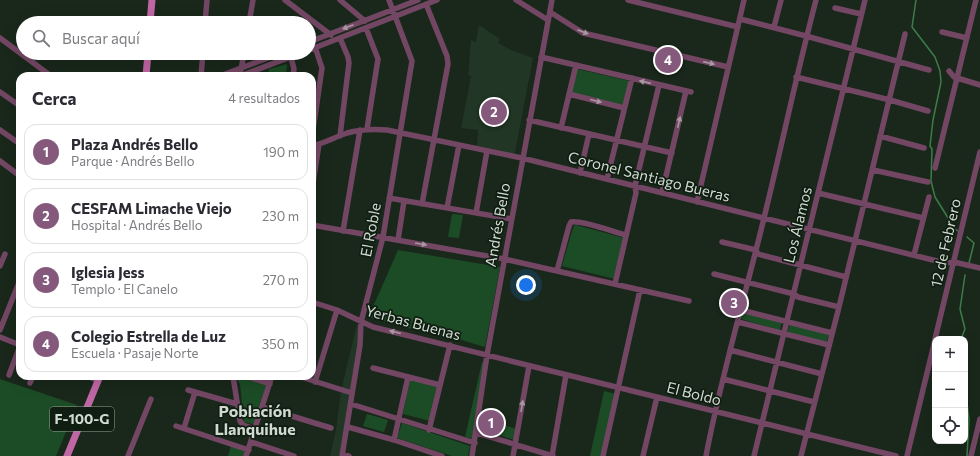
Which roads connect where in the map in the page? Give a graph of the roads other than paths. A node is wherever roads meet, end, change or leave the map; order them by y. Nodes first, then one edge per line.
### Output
1 (152, 0) edge
2 (208, 0) edge
3 (253, 0) edge
4 (285, 0) edge
5 (340, 0) edge
6 (389, 0) edge
7 (417, 0) edge
8 (436, 0) edge
9 (516, 0) edge
10 (552, 0) edge
11 (628, 0) edge
12 (744, 0) edge
13 (782, 0) edge
14 (816, 0) edge
15 (865, 0) edge
16 (976, 0) edge
17 (426, 4) junction
18 (835, 8) dead end
19 (393, 10) junction
20 (550, 12) junction
21 (861, 14) junction
22 (151, 16) edge
23 (206, 16) edge
24 (250, 16) edge
25 (306, 16) edge
26 (396, 17) junction
27 (740, 19) junction
28 (365, 20) junction
29 (548, 20) junction
30 (316, 23) edge
31 (738, 27) junction
32 (774, 27) junction
33 (366, 28) junction
34 (942, 32) dead end
35 (330, 34) junction
36 (906, 34) dead end
37 (806, 36) junction
38 (0, 38) edge
39 (340, 38) junction
40 (967, 38) junction
41 (316, 39) edge
42 (334, 40) junction
43 (316, 47) edge
44 (853, 48) junction
45 (16, 50) edge
46 (316, 50) edge
47 (541, 57) junction
48 (30, 60) edge
49 (147, 60) edge
50 (202, 60) edge
51 (243, 60) edge
52 (262, 60) edge
53 (283, 60) edge
54 (292, 60) edge
55 (899, 62) junction
56 (576, 65) junction
57 (728, 67) junction
58 (241, 68) junction
59 (929, 70) dead end
60 (949, 71) dead end
61 (47, 72) edge
62 (146, 72) edge
63 (201, 72) edge
64 (230, 72) edge
65 (241, 72) edge
66 (252, 72) edge
67 (294, 72) edge
68 (796, 77) junction
69 (632, 78) junction
70 (957, 78) junction
71 (659, 85) junction
72 (980, 85) edge
73 (843, 88) junction
74 (0, 92) edge
75 (569, 94) junction
76 (890, 100) junction
77 (16, 103) edge
78 (624, 108) junction
79 (316, 109) edge
80 (928, 111) dead end
81 (530, 120) junction
82 (561, 128) junction
83 (367, 129) junction
84 (0, 130) edge
85 (360, 130) junction
86 (400, 132) junction
87 (589, 134) junction
88 (340, 136) junction
89 (880, 136) junction
90 (434, 139) junction
91 (616, 140) junction
92 (16, 141) edge
93 (319, 144) junction
94 (316, 145) edge
95 (459, 145) junction
96 (644, 147) junction
97 (924, 148) dead end
98 (487, 151) junction
99 (980, 152) edge
100 (672, 153) junction
101 (522, 158) junction
102 (0, 161) edge
103 (316, 164) edge
104 (935, 168) dead end
105 (873, 170) junction
106 (580, 172) junction
107 (16, 173) edge
108 (607, 179) junction
109 (928, 182) dead end
110 (635, 186) junction
111 (662, 193) junction
112 (818, 193) junction
113 (929, 197) dead end
114 (389, 198) junction
115 (404, 201) junction
116 (697, 202) junction
117 (422, 204) junction
118 (864, 204) junction
119 (447, 208) junction
120 (476, 213) junction
121 (764, 218) junction
122 (923, 218) junction
123 (511, 219) junction
124 (316, 226) edge
125 (809, 229) junction
126 (343, 231) junction
127 (626, 235) junction
128 (383, 237) junction
129 (398, 240) junction
130 (855, 241) junction
131 (722, 242) dead end
132 (756, 250) junction
133 (5, 254) dead end
134 (914, 256) junction
135 (504, 259) junction
136 (954, 262) junction
137 (800, 265) junction
138 (0, 266) edge
139 (980, 268) edge
140 (557, 271) junction
141 (714, 274) dead end
142 (846, 277) junction
143 (748, 282) junction
144 (615, 284) junction
145 (16, 290) edge
146 (640, 290) junction
147 (794, 294) junction
148 (689, 301) dead end
149 (316, 303) edge
150 (839, 307) junction
151 (337, 310) junction
152 (741, 310) junction
153 (361, 322) junction
154 (738, 322) junction
155 (787, 322) junction
156 (0, 330) edge
157 (832, 333) junction
158 (784, 334) junction
159 (936, 336) edge
160 (0, 337) edge
161 (16, 343) edge
162 (450, 345) junction
163 (829, 345) junction
164 (730, 350) junction
165 (932, 352) edge
166 (487, 355) junction
167 (16, 356) edge
168 (777, 362) junction
169 (529, 366) junction
170 (373, 368) dead end
171 (822, 374) junction
172 (9, 375) dead end
173 (566, 375) junction
174 (408, 377) junction
175 (723, 378) junction
176 (316, 379) edge
177 (31, 380) edge
178 (99, 380) edge
179 (234, 380) edge
180 (258, 380) edge
181 (271, 380) edge
182 (309, 380) edge
183 (315, 382) joint
184 (30, 383) dead end
185 (270, 384) junction
186 (440, 385) junction
187 (619, 388) junction
188 (188, 390) dead end
189 (770, 390) junction
190 (195, 392) junction
191 (352, 393) junction
192 (657, 397) junction
193 (151, 399) dead end
194 (814, 402) junction
195 (237, 404) junction
196 (351, 404) junction
197 (262, 407) junction
198 (715, 411) junction
199 (399, 419) junction
200 (980, 419) edge
201 (762, 423) junction
202 (176, 426) dead end
203 (348, 427) junction
204 (184, 428) junction
205 (331, 428) dead end
206 (255, 429) junction
207 (429, 430) junction
208 (477, 433) junction
209 (806, 434) junction
210 (394, 440) junction
211 (251, 442) junction
212 (475, 443) junction
213 (515, 444) junction
214 (248, 450) junction
215 (342, 455) edge
216 (67, 456) edge
217 (128, 456) edge
218 (246, 456) edge
219 (294, 456) edge
220 (349, 456) edge
221 (442, 456) edge
222 (472, 456) edge
223 (513, 456) edge
224 (552, 456) edge
225 (603, 456) edge
226 (643, 456) edge
227 (706, 456) edge
228 (754, 456) edge
229 (800, 456) edge
230 (896, 456) edge
231 (907, 456) edge
232 (971, 456) edge

1 - 22 main road
2 - 23 street
3 - 24 street
4 - 25 street
5 - 28 street
6 - 19 street, El Roble
7 - 19 street
8 - 17 street
9 - 29 street
10 - 20 street, Andrés Bello
11 - 31 street
12 - 27 street
13 - 32 street
14 - 37 street
15 - 21 street, Los Álamos
16 - 40 street
17 - 26 street
17 - 90 street
18 - 21 street
19 - 26 street, El Roble
19 - 28 street
20 - 29 street, Andrés Bello
20 -> 57 street
21 - 44 street, Los Álamos
26 - 33 street
26 - 86 street, El Roble
27 - 31 street
27 - 32 street
28 -> 35 street
29 - 47 street, Andrés Bello
30 - 35 street
31 - 57 street
32 - 37 street
33 - 39 street
33 - 83 street
34 - 40 street
35 - 41 street
35 - 42 street
36 - 55 street
37 - 44 street
37 - 68 street
38 - 45 street
39 - 42 street
39 - 88 street
40 - 70 street
42 - 43 street
44 - 55 street
44 - 73 street, Los Álamos
46 - 79 street
47 - 56 street
47 - 81 street, Andrés Bello
48 - 61 street
49 - 62 main road
50 - 63 street
51 - 58 street
52 - 58 street
53 - 66 street
54 - 67 street
55 - 59 street
55 - 76 street
56 - 69 street
56 - 75 street
57 - 116 street
58 - 64 street
58 - 65 street
60 - 70 street
68 - 73 street
68 - 121 street
71 -> 69 street
69 - 78 street
70 - 72 street
70 - 104 street
71 - 96 street
100 -> 71 street
73 - 76 street
73 - 112 street, Los Álamos
74 - 77 street
75 -> 78 street
75 - 82 street
76 - 80 street
76 - 89 street
78 - 91 street
81 - 82 street
81 - 101 street, Andrés Bello
82 - 87 street
83 - 85 street, Coronel Santiago Bueras
83 - 86 street, Coronel Santiago Bueras
84 - 92 street
85 - 88 street, Coronel Santiago Bueras
85 - 126 street
86 - 90 street, Coronel Santiago Bueras
86 - 114 street, El Roble
87 - 91 street
87 - 106 street
88 - 93 street, Coronel Santiago Bueras
89 - 97 street
89 - 105 street
90 - 95 street, Coronel Santiago Bueras
90 - 117 street
91 - 96 street
91 - 108 street
93 - 94 street, Coronel Santiago Bueras
93 - 103 street
95 - 98 street, Coronel Santiago Bueras
95 - 119 street
96 - 100 street
96 - 110 street
98 - 101 street, Coronel Santiago Bueras
98 - 120 street
99 - 136 street, 12 de Febrero
100 - 111 street
101 - 106 street, Coronel Santiago Bueras
101 - 123 street, Andrés Bello
102 - 107 street
105 - 109 street
105 - 118 street
106 - 108 street, Coronel Santiago Bueras
108 - 110 street, Coronel Santiago Bueras
110 - 111 street, Coronel Santiago Bueras
110 - 127 street
111 - 116 street, Coronel Santiago Bueras
112 - 118 street
112 - 125 street, Los Álamos
113 - 122 street
114 - 115 street
114 - 128 street, El Roble
115 - 117 street
115 - 129 street, El Roble
116 - 121 street, Coronel Santiago Bueras
117 - 119 street
118 - 122 street
118 - 130 street
119 - 120 street
120 - 123 street
121 - 125 street, Coronel Santiago Bueras
121 - 132 street
122 - 134 street
123 - 135 street, Andrés Bello
124 - 126 street
125 - 130 street, Coronel Santiago Bueras
125 - 137 street, Los Álamos
126 - 128 street
127 - 140 street
127 - 144 street
128 - 129 street
128 - 153 street, El Roble
129 -> 135 street
130 - 134 street, Coronel Santiago Bueras
130 - 142 street
131 - 132 street
132 - 137 street
132 - 143 street
133 - 138 street
134 - 136 street, Coronel Santiago Bueras
135 - 140 street
135 - 166 street, Andrés Bello
136 - 139 street, Coronel Santiago Bueras
136 - 159 street, 12 de Febrero
137 - 142 street
137 - 147 street, Los Álamos
140 - 144 street
141 - 143 street
142 - 150 street
143 - 147 street
143 - 152 street
144 - 146 street
145 - 156 street
146 - 148 street
146 - 187 street
147 - 150 street
147 - 155 street, Los Álamos
149 - 151 street, Yerbas Buenas
150 - 157 street
151 - 153 street, Yerbas Buenas
151 - 176 street
152 - 154 street
152 - 155 street
162 -> 153 street, Yerbas Buenas
153 - 191 street, El Roble
154 - 158 street
154 - 164 street
155 - 157 street
155 - 158 street, Los Álamos
157 - 163 street
158 - 163 street
158 - 168 street, Los Álamos
160 - 161 street
162 - 166 street, Yerbas Buenas
162 - 186 street
163 - 171 street
164 - 168 street
164 - 175 street
165 - 231 street, 12 de Febrero
166 - 169 street, El Boldo
166 - 208 street, Andrés Bello
167 - 172 street
168 - 171 street
168 - 189 street, Los Álamos
169 - 173 street, El Boldo
213 -> 169 street
170 - 174 street
171 - 194 street
173 - 187 street, El Boldo
173 - 224 street
174 - 186 street
174 - 199 street
175 - 189 street
175 - 198 street
177 - 184 street
178 - 216 main road, F-100-G
179 - 195 street
180 - 185 street
181 - 185 street
182 - 183 street
183 - 191 street
185 - 197 street
186 - 207 street
187 - 192 street, El Boldo
187 - 225 street
188 - 190 street
189 - 194 street
189 - 201 street, Los Álamos
190 - 195 street
190 - 204 street
191 - 196 street, El Roble
192 - 198 street, El Boldo
192 - 226 street
193 - 217 street
194 - 209 street
195 - 206 street
196 - 199 street
196 - 203 street, El Roble
197 - 205 street
197 - 206 street
198 - 201 street, El Boldo
198 - 227 street
199 - 207 street
199 - 210 street
200 - 232 street
201 - 209 street, El Boldo
201 - 228 street, Los Álamos
202 - 204 street
203 - 210 street
203 - 215 street, El Roble
204 - 214 street
206 - 211 street
207 - 212 street
208 - 212 street, Andrés Bello
208 - 213 street
209 - 229 street
209 - 230 street, El Boldo
210 - 221 street
211 - 214 street
211 - 219 street
212 - 222 street, Andrés Bello
213 - 223 street
213 - 224 street
214 - 218 street
215 - 220 street

